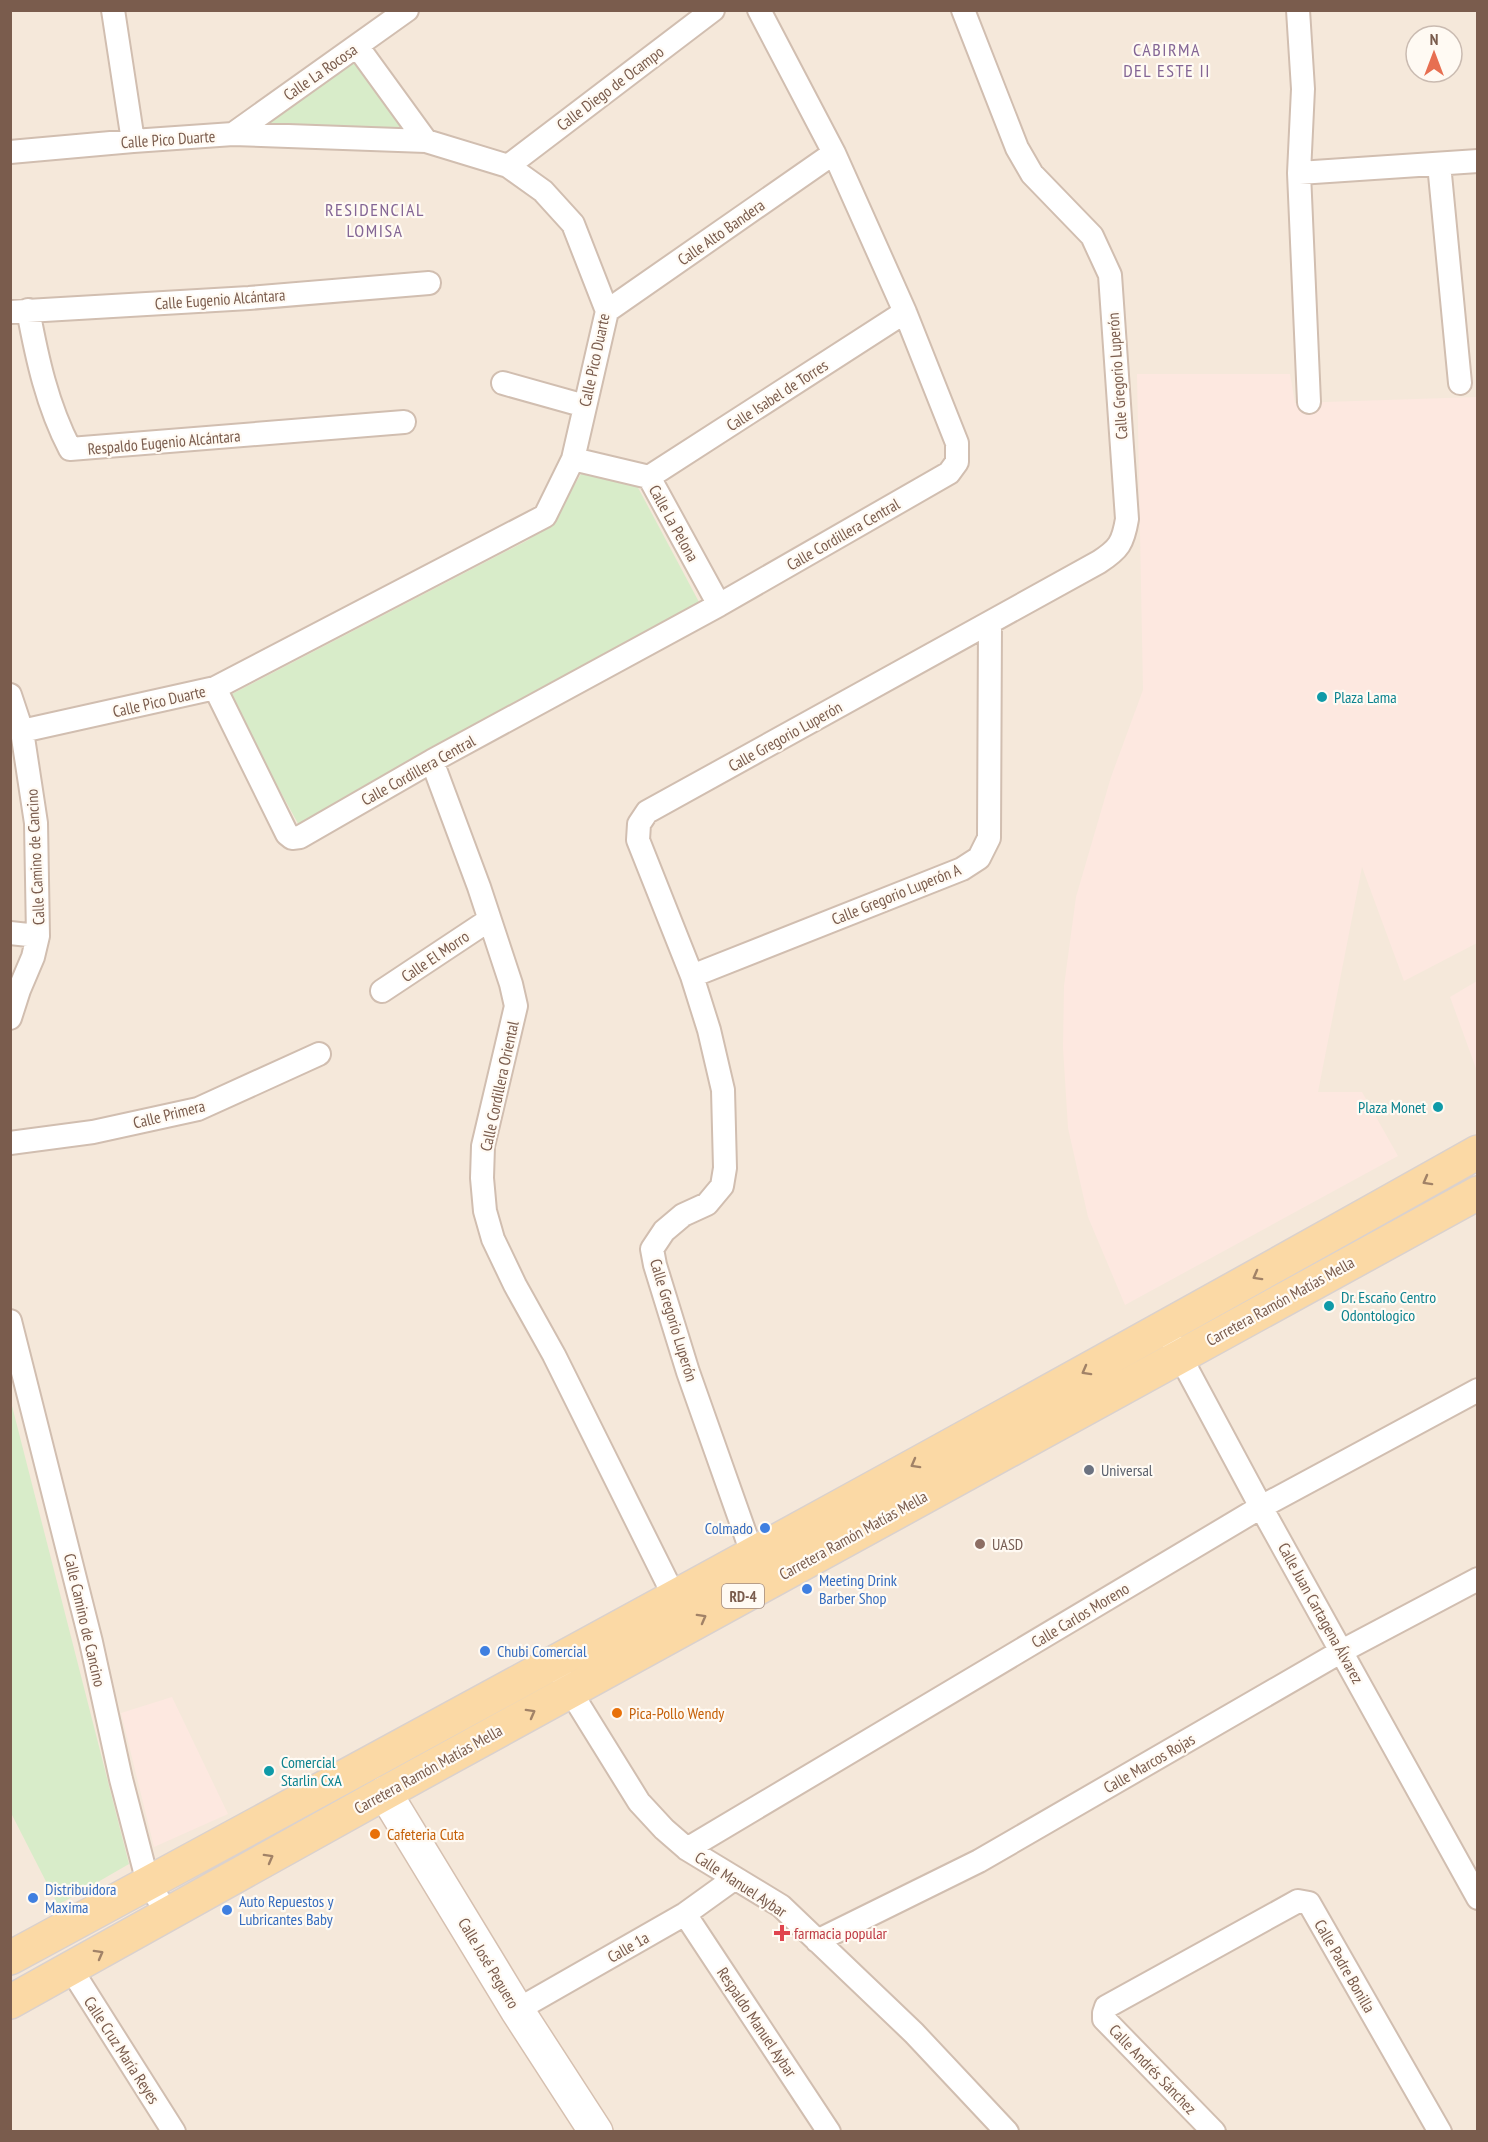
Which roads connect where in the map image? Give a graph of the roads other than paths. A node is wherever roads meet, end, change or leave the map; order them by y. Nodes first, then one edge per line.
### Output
1 (407, 10) edge
2 (713, 10) edge
3 (759, 10) edge
4 (963, 10) edge
5 (1298, 10) edge
6 (121, 15) edge
7 (357, 46) junction
8 (233, 134) junction
9 (133, 141) junction
10 (426, 141) junction
11 (10, 152) edge
12 (834, 153) junction
13 (1478, 161) edge
14 (1439, 164) junction
15 (508, 166) junction
16 (1299, 173) junction
17 (429, 283) dead end
18 (19, 311) edge
19 (607, 311) junction
20 (905, 312) junction
21 (503, 383) dead end
22 (1460, 383) dead end
23 (1309, 402) dead end
24 (585, 406) junction
25 (404, 422) dead end
26 (573, 459) junction
27 (649, 477) junction
28 (718, 605) junction
29 (990, 624) junction
30 (215, 688) junction
31 (10, 695) edge
32 (22, 731) junction
33 (432, 761) junction
34 (20, 777) edge
35 (489, 920) junction
36 (10, 933) edge
37 (38, 936) junction
38 (692, 976) junction
39 (382, 991) dead end
40 (10, 1018) edge
41 (319, 1054) dead end
42 (10, 1143) edge
43 (1478, 1152) edge
44 (1478, 1193) edge
45 (10, 1322) edge
46 (1166, 1327) junction
47 (1180, 1356) junction
48 (1478, 1390) edge
49 (1261, 1507) junction
50 (752, 1553) junction
51 (1478, 1579) edge
52 (674, 1596) junction
53 (1342, 1651) junction
54 (562, 1678) junction
55 (385, 1793) junction
56 (687, 1849) junction
57 (735, 1878) junction
58 (148, 1883) junction
59 (1478, 1898) edge
60 (168, 1914) junction
61 (685, 1914) junction
62 (818, 1941) junction
63 (1205, 1953) joint
64 (10, 1958) edge
65 (70, 1969) junction
66 (10, 2002) edge
67 (517, 2010) junction
68 (174, 2132) edge
69 (596, 2132) edge
70 (830, 2132) edge
71 (1007, 2132) edge
72 (1214, 2132) edge
73 (1440, 2132) edge

1 - 7 street, Calle La Rocosa
2 - 15 street, Calle Diego de Ocampo
3 - 12 street, Calle Cordillera Central
4 - 29 street, Calle Gregorio Luperón
5 - 16 street
6 - 9 street
7 - 8 street, Calle La Rocosa
7 - 10 street
8 - 9 street, Calle Pico Duarte
8 - 10 street, Calle Pico Duarte
9 - 11 street, Calle Pico Duarte
10 - 15 street, Calle Pico Duarte
12 - 19 street, Calle Alto Bandera
12 - 20 street, Calle Cordillera Central
13 - 14 street
14 - 16 street
14 - 22 street
15 - 19 street, Calle Pico Duarte
16 - 23 street
17 - 18 street, Calle Eugenio Alcántara
18 - 25 street, Respaldo Eugenio Alcántara
19 - 24 street, Calle Pico Duarte
20 - 27 street, Calle Isabel de Torres
20 - 28 street, Calle Cordillera Central
21 - 24 street
24 - 26 street, Calle Pico Duarte
26 - 27 street, Calle La Pelona
26 - 30 street, Calle Pico Duarte
27 - 28 street, Calle La Pelona
28 - 33 street, Calle Cordillera Central
29 - 38 street, Calle Gregorio Luperón A
29 - 38 street, Calle Gregorio Luperón
30 - 32 street, Calle Pico Duarte
30 - 33 street, Calle Cordillera Central
31 - 32 street, Calle Camino de Cancino
32 - 34 street, Calle Camino de Cancino
33 - 35 street, Calle Cordillera Oriental
34 - 37 street, Calle Camino de Cancino
35 - 39 street, Calle El Morro
35 - 52 street, Calle Cordillera Oriental
36 - 37 street
37 - 40 street, Calle Camino de Cancino
38 - 50 street, Calle Gregorio Luperón
41 - 42 street, Calle Primera
43 -> 46 main road, Carretera Ramón Matías Mella / RD-4
44 - 47 main road, Carretera Ramón Matías Mella / RD-4
45 - 58 street, Calle Camino de Cancino
46 - 47 street, Calle Juan Cartagena Álvarez
46 -> 50 main road, Carretera Ramón Matías Mella / RD-4
47 - 49 street, Calle Juan Cartagena Álvarez
54 -> 47 main road, Carretera Ramón Matías Mella / RD-4
48 - 49 street, Calle Carlos Moreno
49 - 53 street, Calle Juan Cartagena Álvarez
49 - 56 street, Calle Carlos Moreno
50 - 52 main road, Carretera Ramón Matías Mella / RD-4
51 - 53 street, Calle Marcos Rojas
52 - 54 main road, Carretera Ramón Matías Mella / RD-4
53 - 59 street, Calle Juan Cartagena Álvarez
53 - 62 street, Calle Marcos Rojas
55 -> 54 main road, Carretera Ramón Matías Mella / RD-4
54 - 56 street, Calle Manuel Aybar
54 - 58 main road, Carretera Ramón Matías Mella / RD-4
60 -> 55 main road, Carretera Ramón Matías Mella / RD-4
55 - 67 main road, Calle José Peguero
56 - 57 street, Calle Manuel Aybar
57 - 61 street, Calle 1a
57 - 62 street, Calle Manuel Aybar
58 - 60 street, Calle Camino de Cancino
58 - 64 main road, Carretera Ramón Matías Mella / RD-4
65 -> 60 main road, Carretera Ramón Matías Mella / RD-4
61 - 67 street, Calle 1a
61 - 70 street, Respaldo Manuel Aybar
62 - 71 street, Calle Manuel Aybar
63 - 72 street, Calle Andrés Sánchez
63 - 73 street, Calle Padre Bonilla
65 - 66 main road, Carretera Ramón Matías Mella / RD-4
65 - 68 street, Calle Cruz María Reyes
67 - 69 main road, Calle José Peguero

